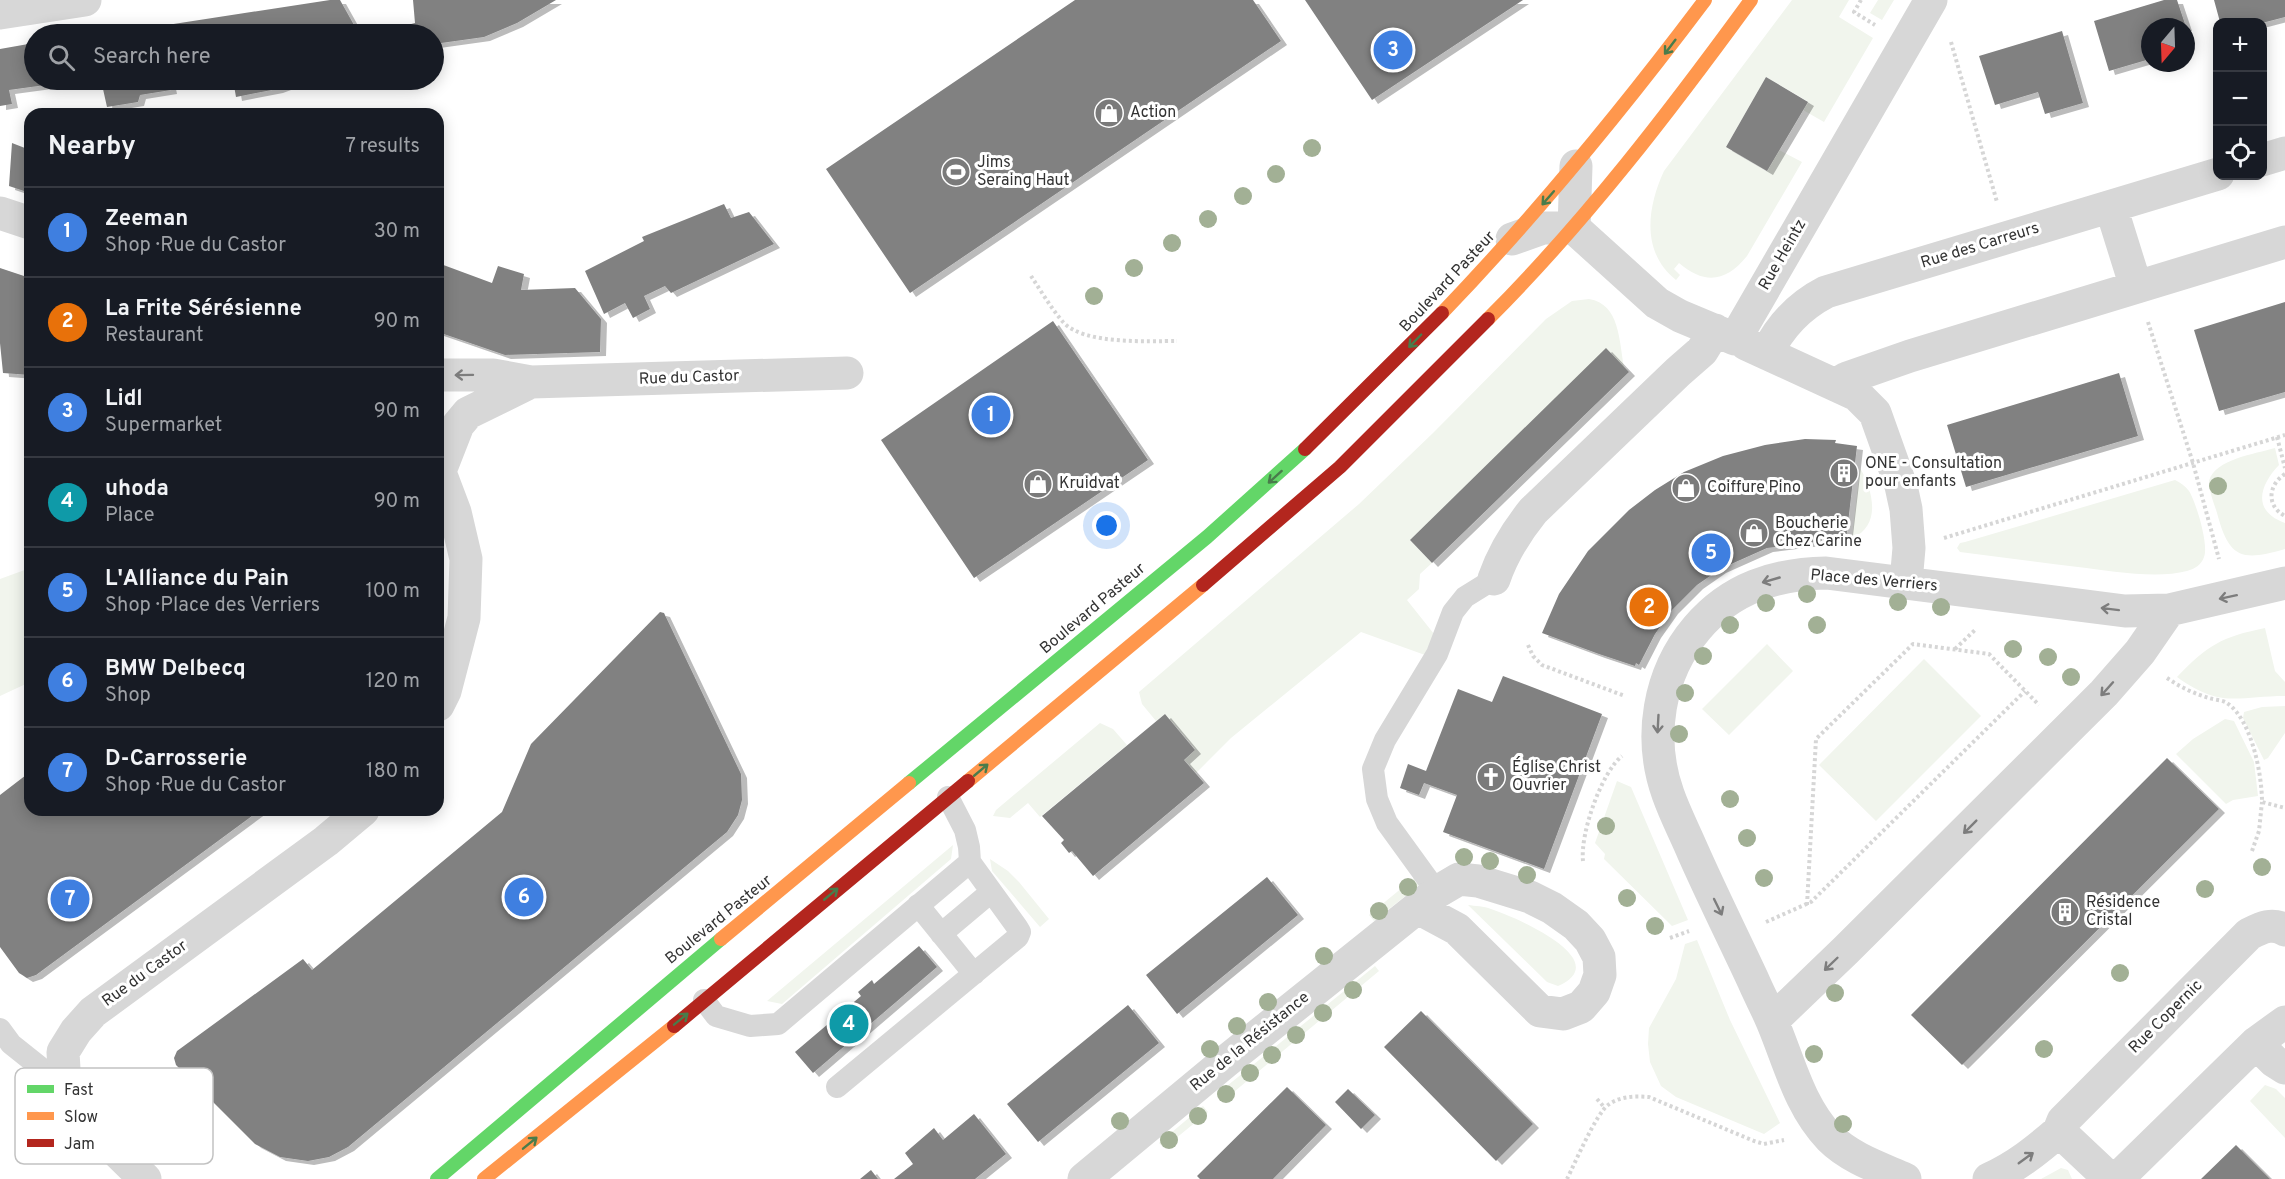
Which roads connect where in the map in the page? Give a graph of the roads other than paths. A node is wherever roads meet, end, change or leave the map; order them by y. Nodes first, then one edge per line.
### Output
1 (85, 0) edge
2 (1705, 0) edge
3 (1751, 0) edge
4 (1931, 0) edge
5 (0, 13) edge
6 (2285, 153) edge
7 (2267, 158) edge
8 (1576, 166) junction
9 (2213, 175) edge
10 (2111, 207) junction
11 (0, 213) edge
12 (24, 221) edge
13 (1574, 228) junction
14 (1512, 239) junction
15 (2285, 242) edge
16 (2141, 301) junction
17 (1725, 334) junction
18 (1767, 353) junction
19 (847, 373) dead end
20 (444, 375) edge
21 (531, 382) junction
22 (1839, 386) junction
23 (448, 425) edge
24 (444, 445) edge
25 (444, 482) edge
26 (1494, 579) joint
27 (1906, 582) junction
28 (2285, 583) edge
29 (2169, 610) junction
30 (444, 693) edge
31 (948, 797) junction
32 (356, 816) edge
33 (970, 862) junction
34 (991, 892) junction
35 (1427, 900) junction
36 (918, 905) junction
37 (2285, 930) edge
38 (941, 934) junction
39 (974, 974) junction
40 (704, 999) junction
41 (1772, 1021) junction
42 (2285, 1022) edge
43 (0, 1029) edge
44 (2256, 1043) junction
45 (41, 1068) edge
46 (64, 1068) edge
47 (2285, 1068) edge
48 (837, 1087) dead end
49 (2059, 1131) junction
50 (130, 1164) edge
51 (1104, 1173) edge
52 (145, 1179) edge
53 (437, 1179) edge
54 (484, 1179) edge
55 (1905, 1179) edge
56 (1989, 1179) edge
57 (2110, 1179) edge
58 (2117, 1179) edge

1 - 5 street
2 -> 8 street, Boulevard Pasteur
3 - 13 street
4 - 17 street, Rue Heintz
6 - 7 street
8 - 13 street
8 -> 14 street, Boulevard Pasteur
9 - 10 street, Rue des Carreurs
10 - 16 street
10 - 18 street, Rue des Carreurs
11 - 12 street
13 - 14 street
13 - 17 street
31 -> 13 street
14 -> 53 street, Boulevard Pasteur
15 - 16 street
16 - 22 street
17 - 18 street
17 - 26 street, Rue Heintz
18 - 22 street
19 - 21 street, Rue du Castor
21 -> 20 street, Rue du Castor
21 - 23 street, Rue du Castor
22 - 27 street
23 - 24 street, Rue du Castor
25 - 30 street, Rue du Castor
26 - 35 lane
29 -> 27 street, Place des Verriers
27 -> 41 street, Place des Verriers
28 -> 29 street, Place des Verriers
29 -> 41 street
31 - 33 lane
40 -> 31 street
32 - 46 street, Rue du Castor
33 - 34 lane
33 - 36 lane
34 - 38 lane
34 - 39 lane
35 - 35 street, Rue de la Résistance
35 - 51 street, Rue de la Résistance
36 - 38 lane
36 - 40 lane
37 - 49 street, Rue Copernic
38 - 39 lane
39 - 48 lane
54 -> 40 street
41 - 55 street, Place des Verriers
42 - 44 street
43 - 45 lane
44 - 47 street
44 - 58 street
56 -> 49 street, Rue Copernic
49 - 57 street
50 - 52 street

